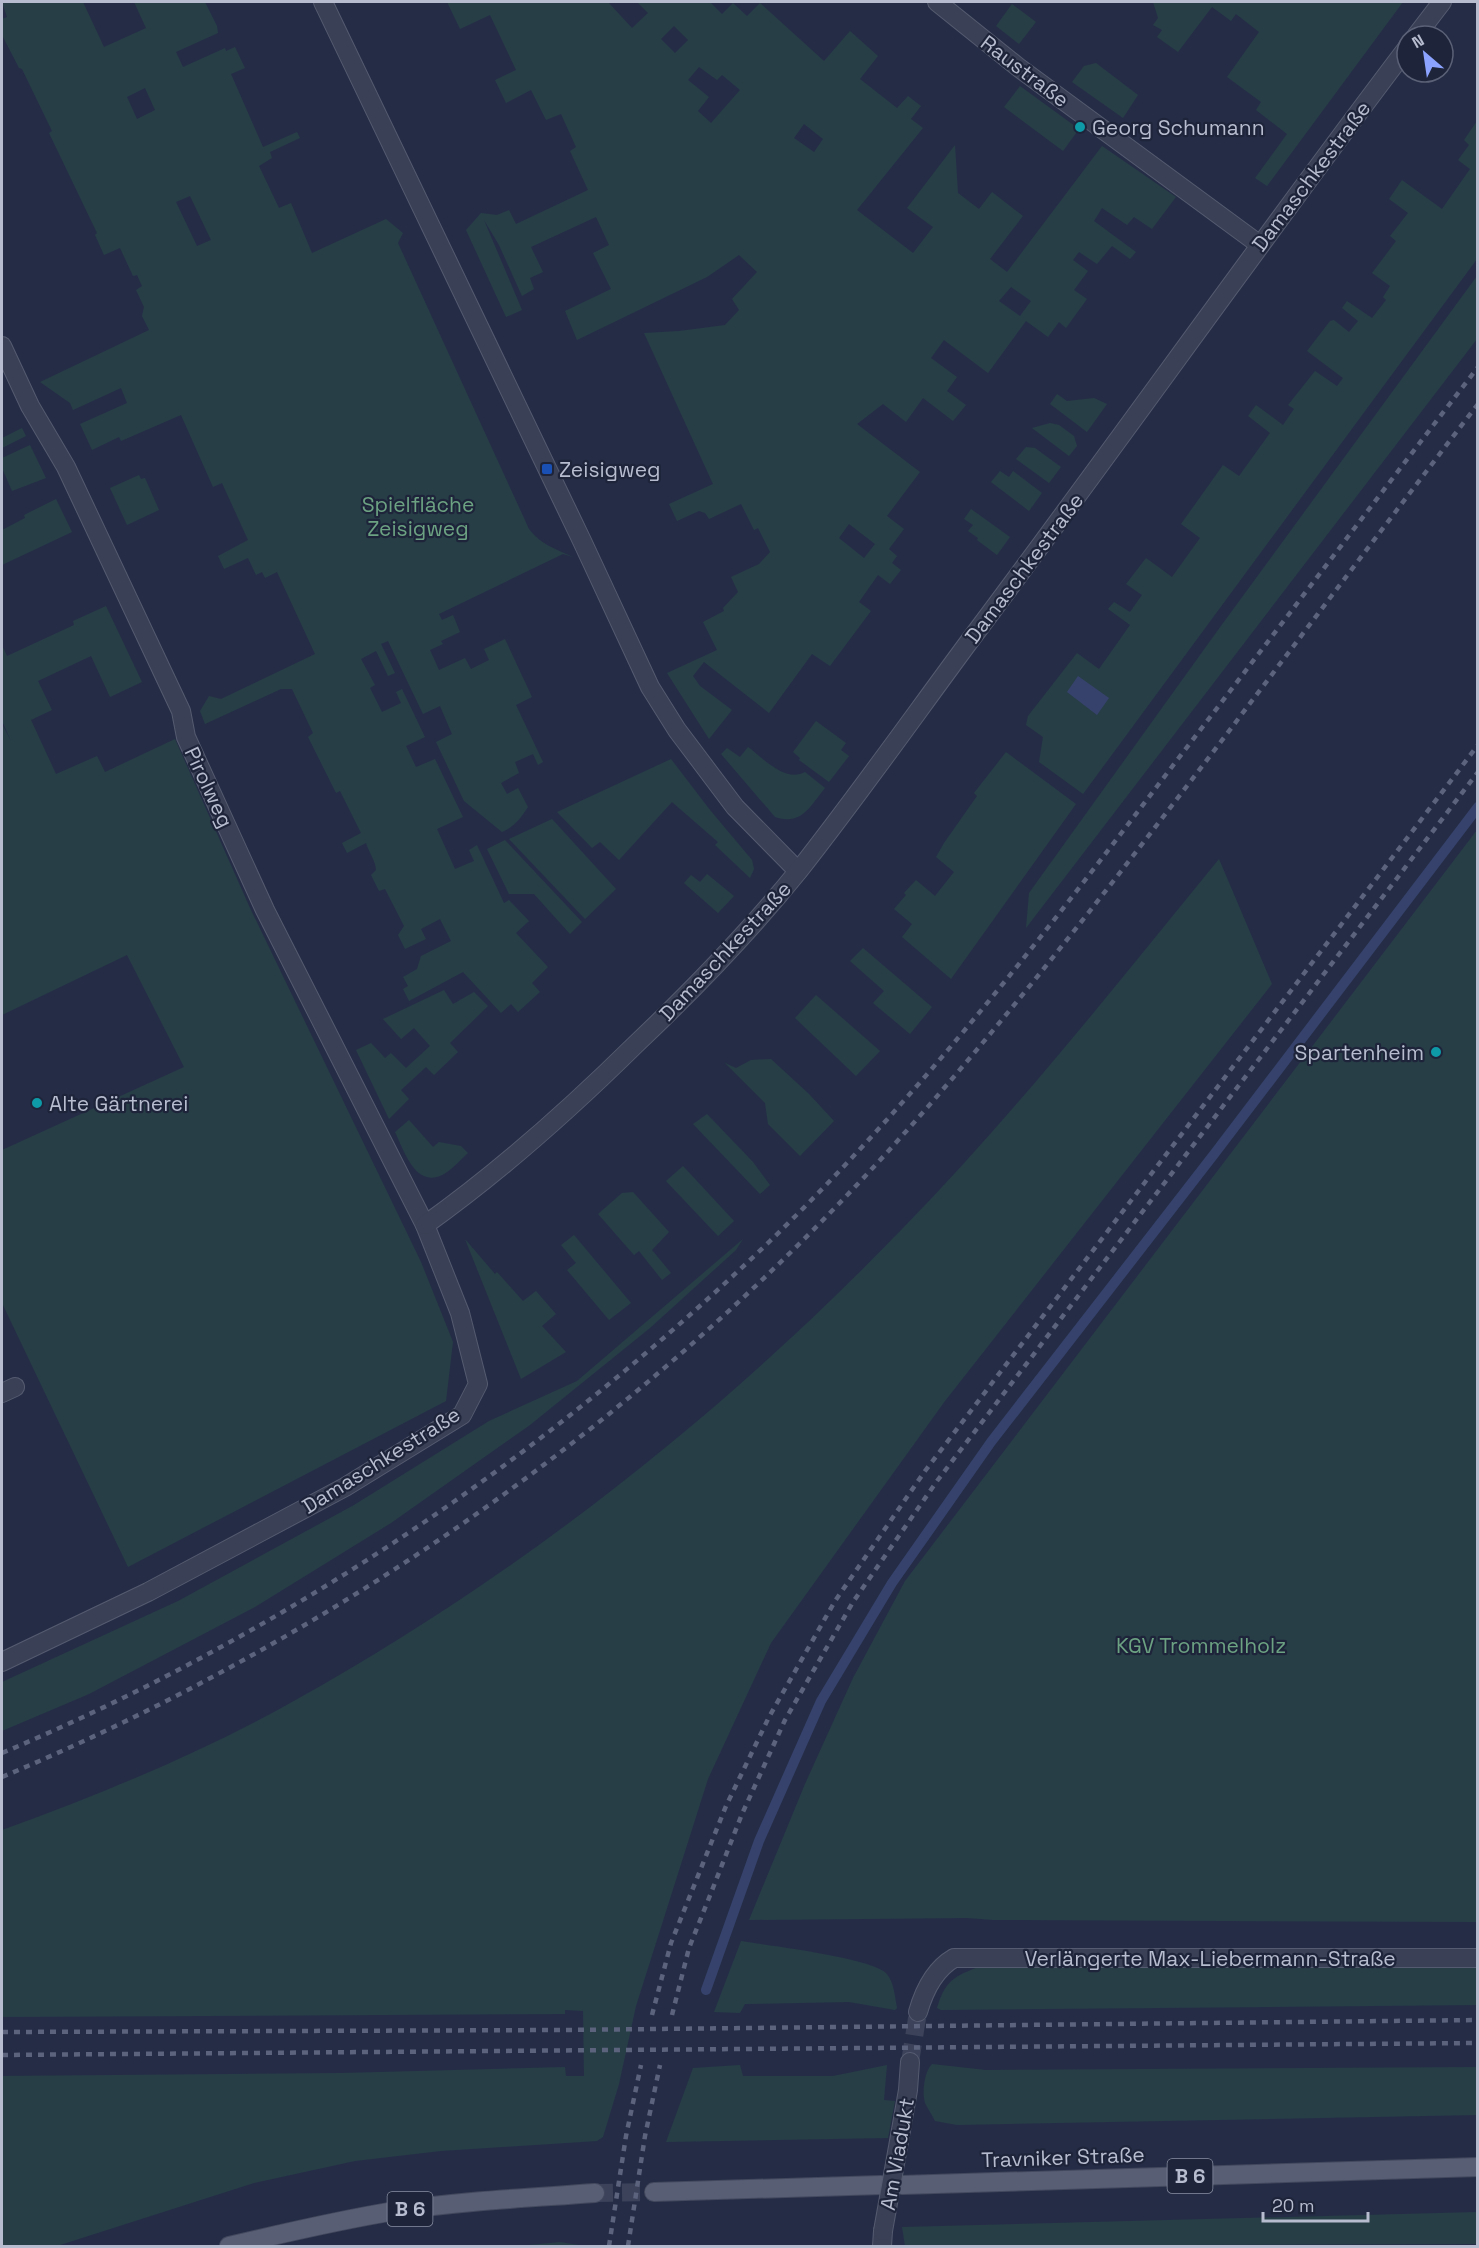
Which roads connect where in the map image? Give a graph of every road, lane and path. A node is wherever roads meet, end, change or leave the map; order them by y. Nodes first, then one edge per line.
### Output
1 (323, 2) edge
2 (937, 2) edge
3 (1442, 2) edge
4 (1425, 24) edge
5 (1395, 64) edge
6 (1260, 244) junction
7 (2, 346) edge
8 (798, 871) junction
9 (425, 1225) junction
10 (2, 1662) edge
11 (1478, 1958) edge
12 (918, 2012) tunnel mouth
13 (910, 2062) tunnel mouth
14 (1478, 2167) edge
15 (881, 2185) dead end
16 (902, 2185) dead end
17 (654, 2192) tunnel mouth
18 (595, 2193) tunnel mouth
19 (883, 2239) edge
20 (229, 2247) edge

1 - 8 street
2 - 6 street, Raustraße
3 - 4 street
5 - 6 street, Damaschkestraße
6 - 8 street, Damaschkestraße
7 - 9 street, Pirolweg
8 - 9 street, Damaschkestraße
9 - 10 street, Damaschkestraße
11 - 12 street, Verlängerte Max-Liebermann-Straße
13 - 19 street, Am Viadukt, bridge
14 - 16 main road, Travniker Straße / B 6
15 - 17 main road
18 - 20 main road, B 6

